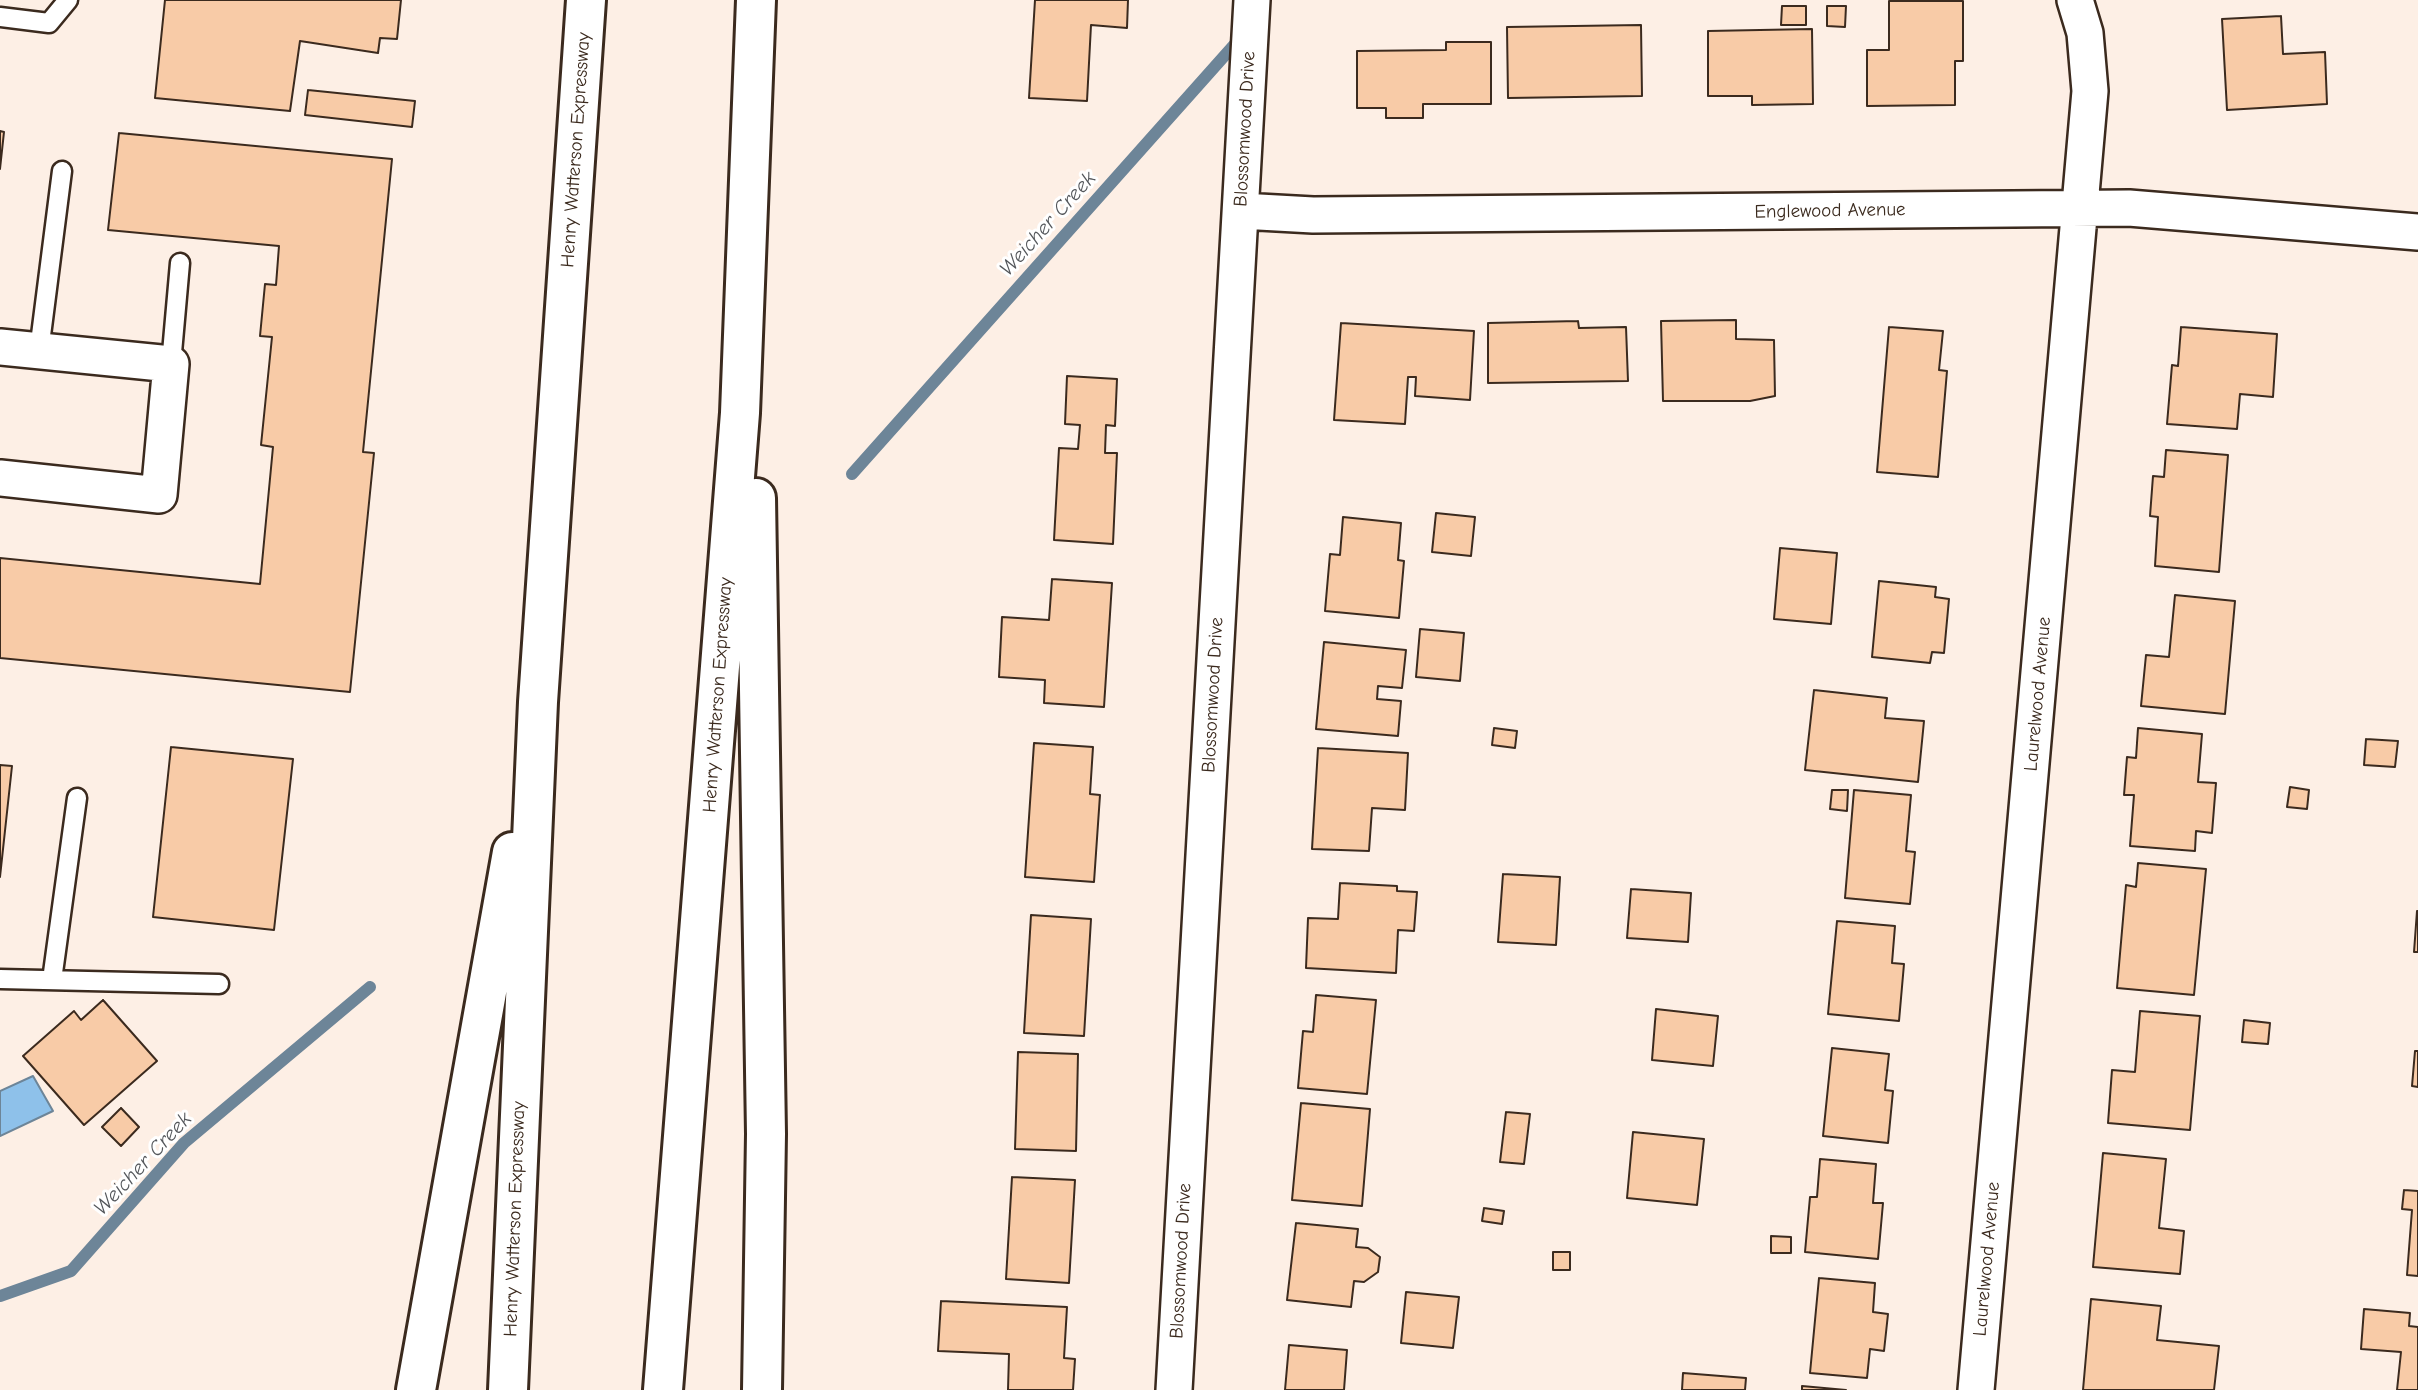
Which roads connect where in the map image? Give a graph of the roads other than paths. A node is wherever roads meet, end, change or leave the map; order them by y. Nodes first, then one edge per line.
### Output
1 (68, 0) edge
2 (586, 0) edge
3 (756, 0) edge
4 (1252, 0) edge
5 (2076, 0) edge
6 (0, 17) edge
7 (750, 156) junction
8 (62, 171) dead end
9 (2081, 208) junction
10 (1241, 211) junction
11 (2418, 232) edge
12 (180, 263) dead end
13 (0, 347) edge
14 (39, 351) junction
15 (172, 364) junction
16 (0, 478) edge
17 (538, 702) junction
18 (77, 798) dead end
19 (0, 979) edge
20 (52, 980) junction
21 (219, 984) dead end
22 (677, 1228) junction
23 (416, 1390) edge
24 (508, 1390) edge
25 (663, 1390) edge
26 (686, 1390) edge
27 (762, 1390) edge
28 (1174, 1390) edge
29 (1976, 1390) edge

1 - 6 lane
2 - 17 highway, Henry Watterson Expressway
3 - 7 highway, Henry Watterson Expressway
4 - 10 street, Blossomwood Drive
5 - 9 street, Laurelwood Avenue
7 - 22 highway, Henry Watterson Expressway
7 - 27 highway
8 - 14 lane
9 - 10 street, Englewood Avenue
9 - 11 street, Englewood Avenue
9 - 29 street, Laurelwood Avenue
10 - 28 street, Blossomwood Drive
12 - 15 lane
13 - 14 street
14 - 15 street
15 - 16 street
17 - 23 highway
17 - 24 highway, Henry Watterson Expressway
18 - 20 lane
19 - 20 lane
20 - 21 lane
22 - 25 highway, Henry Watterson Expressway
22 - 26 highway

